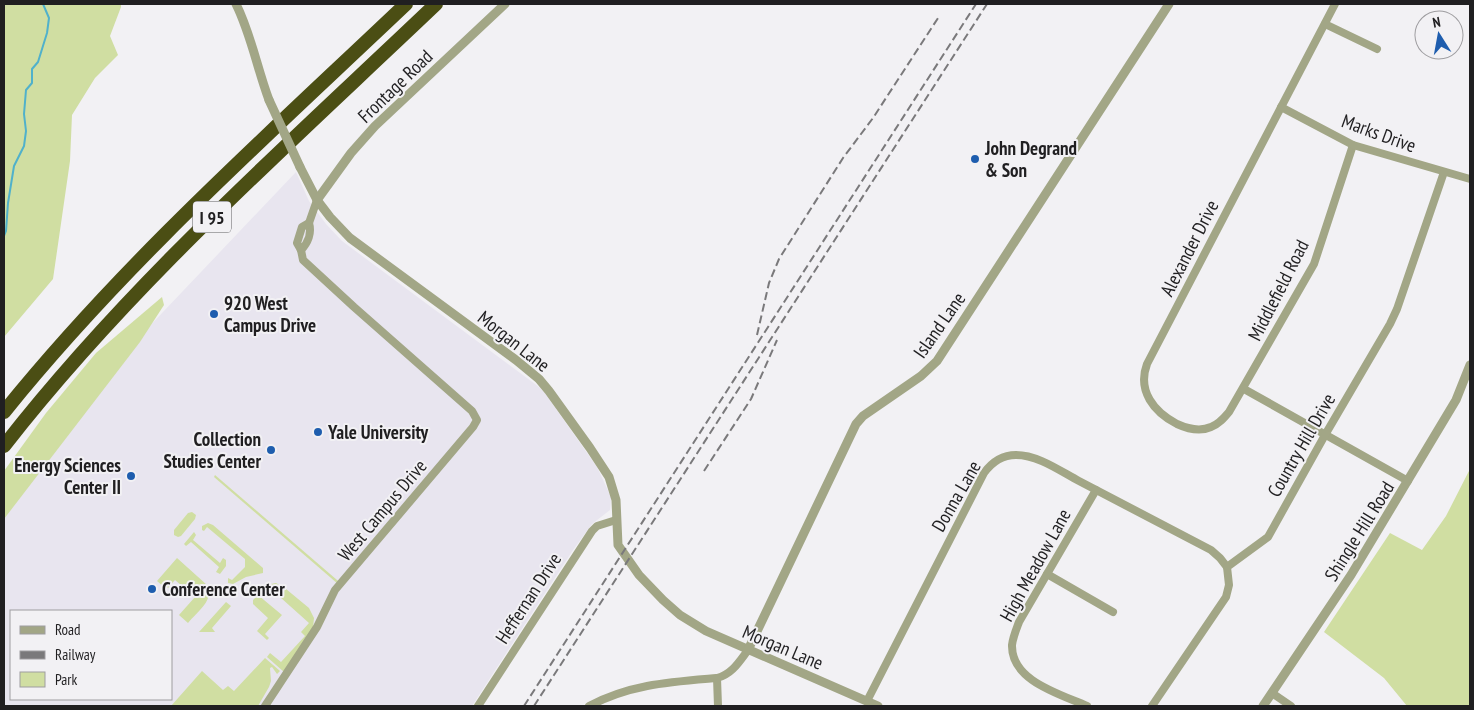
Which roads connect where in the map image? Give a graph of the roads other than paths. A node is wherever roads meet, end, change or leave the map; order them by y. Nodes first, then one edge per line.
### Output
1 (236, 4) edge
2 (406, 4) edge
3 (436, 4) edge
4 (505, 4) edge
5 (1169, 4) edge
6 (1335, 4) edge
7 (1325, 24) junction
8 (1377, 49) dead end
9 (1281, 107) junction
10 (1353, 145) junction
11 (1444, 172) junction
12 (1470, 179) edge
13 (317, 200) junction
14 (1470, 365) edge
15 (1244, 389) junction
16 (4, 412) edge
17 (1325, 435) junction
18 (4, 446) edge
19 (1408, 481) junction
20 (1096, 490) junction
21 (616, 520) junction
22 (1227, 567) junction
23 (1047, 574) junction
24 (1113, 612) dead end
25 (748, 650) junction
26 (717, 678) junction
27 (1272, 693) junction
28 (867, 701) junction
29 (265, 706) edge
30 (478, 706) edge
31 (589, 706) edge
32 (718, 706) edge
33 (878, 706) edge
34 (1087, 706) edge
35 (1152, 706) edge
36 (1263, 706) edge
37 (1291, 706) edge

1 - 13 street, Morgan Lane, bridge
2 - 16 highway, I 95
3 - 18 highway, I 95
4 - 13 street, Frontage Road
5 - 25 street, Island Lane
6 - 7 street, Alexander Drive
7 - 8 street
7 - 9 street, Alexander Drive
9 - 10 street, Marks Drive
9 - 15 street, Alexander Drive
10 - 11 street, Marks Drive
10 - 15 street, Middlefield Road
11 - 12 street, Marks Drive
11 - 17 street, Country Hill Drive
13 - 21 street, Morgan Lane
13 - 29 street, West Campus Drive
14 - 19 street, Shingle Hill Road
15 - 17 street
17 - 19 street
17 - 22 street, Country Hill Drive
19 - 27 street, Shingle Hill Road
20 - 22 street, Donna Lane
20 - 23 street, High Meadow Lane
20 - 28 street, Donna Lane
21 - 25 street, Morgan Lane
21 - 30 street, Heffernan Drive
22 - 35 street
23 - 24 street
23 - 34 street, High Meadow Lane
25 - 26 street, Island Lane
25 - 28 street, Morgan Lane
26 - 31 street
26 - 32 street
27 - 36 street, Shingle Hill Road
27 - 37 street
28 - 33 street, Morgan Lane

